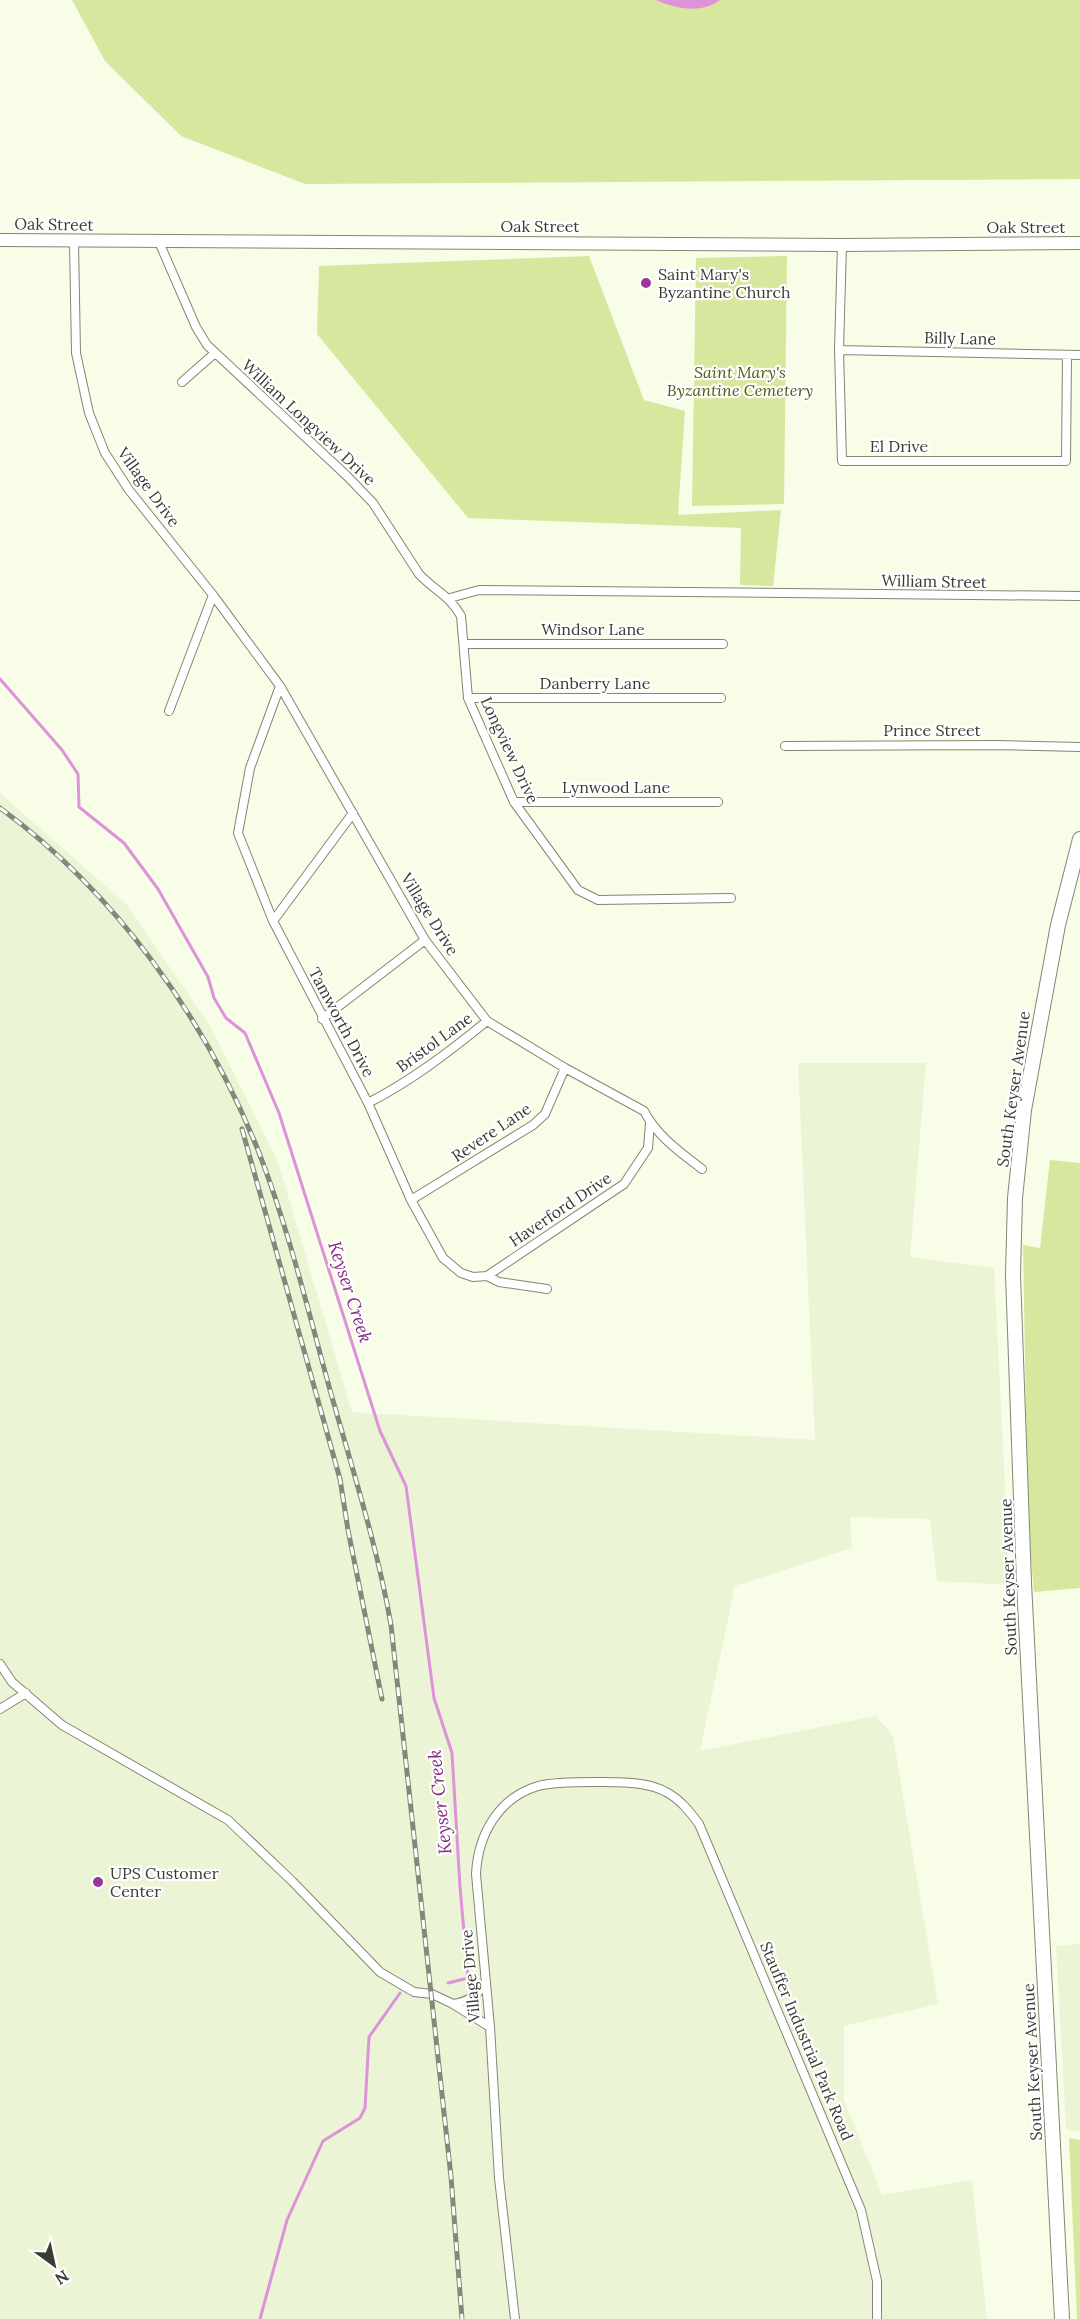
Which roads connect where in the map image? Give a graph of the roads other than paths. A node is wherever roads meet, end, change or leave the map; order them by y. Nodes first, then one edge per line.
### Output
1 (0, 240) edge
2 (74, 242) junction
3 (159, 242) junction
4 (1080, 243) edge
5 (842, 245) junction
6 (839, 350) junction
7 (215, 353) junction
8 (1067, 355) junction
9 (1080, 355) edge
10 (182, 382) dead end
11 (213, 595) junction
12 (1080, 596) edge
13 (450, 598) junction
14 (464, 644) junction
15 (723, 644) dead end
16 (280, 686) junction
17 (468, 698) junction
18 (721, 698) dead end
19 (169, 711) dead end
20 (785, 746) dead end
21 (1080, 747) edge
22 (514, 802) junction
23 (718, 802) dead end
24 (353, 813) junction
25 (1080, 839) edge
26 (731, 898) dead end
27 (273, 921) junction
28 (425, 940) junction
29 (322, 1019) junction
30 (487, 1021) junction
31 (565, 1068) junction
32 (368, 1103) junction
33 (650, 1123) junction
34 (702, 1169) dead end
35 (411, 1200) junction
36 (487, 1276) junction
37 (547, 1289) dead end
38 (0, 1664) edge
39 (26, 1694) junction
40 (0, 1710) edge
41 (666, 1792) joint
42 (486, 1984) junction
43 (453, 2004) junction
44 (490, 2027) junction
45 (515, 2319) edge
46 (877, 2319) edge
47 (1062, 2319) edge

1 - 2 street, Oak Street
2 - 3 street, Oak Street
2 - 11 street, Village Drive
3 - 5 street, Oak Street
3 - 7 street, William Longview Drive
4 - 5 street, Oak Street
5 - 6 street, El Drive
6 - 8 street, Billy Lane
6 - 8 street, El Drive
7 - 10 street
7 - 13 street, William Longview Drive
8 - 9 street, Billy Lane
11 - 16 street, Village Drive
11 - 19 street
12 - 13 street, William Street
13 - 14 street, Longview Drive
14 - 15 street, Windsor Lane
14 - 17 street, Longview Drive
16 - 24 street, Village Drive
16 - 27 street, Tamworth Drive
17 - 18 street, Danberry Lane
17 - 22 street, Longview Drive
20 - 21 street, Prince Street
22 - 23 street, Lynwood Lane
22 - 26 street, Longview Drive
24 - 27 street
24 - 28 street, Village Drive
25 - 47 main road, South Keyser Avenue
27 - 29 street, Tamworth Drive
28 - 29 street
28 - 30 street, Village Drive
29 - 32 street, Tamworth Drive
30 - 31 street, Village Drive
30 - 32 street, Bristol Lane
31 - 33 street, Village Drive
31 - 35 street, Revere Lane
32 - 35 street, Tamworth Drive
33 - 34 street, Village Drive
33 - 36 street, Haverford Drive
35 - 36 street, Tamworth Drive
36 - 37 street, Tamworth Drive
38 - 39 street
39 - 40 street
39 - 43 street
41 - 42 street, Village Drive
41 - 46 street, Stauffer Industrial Park Road
42 - 43 street
42 - 44 street, Village Drive
43 - 44 street
44 - 45 street, Village Drive

